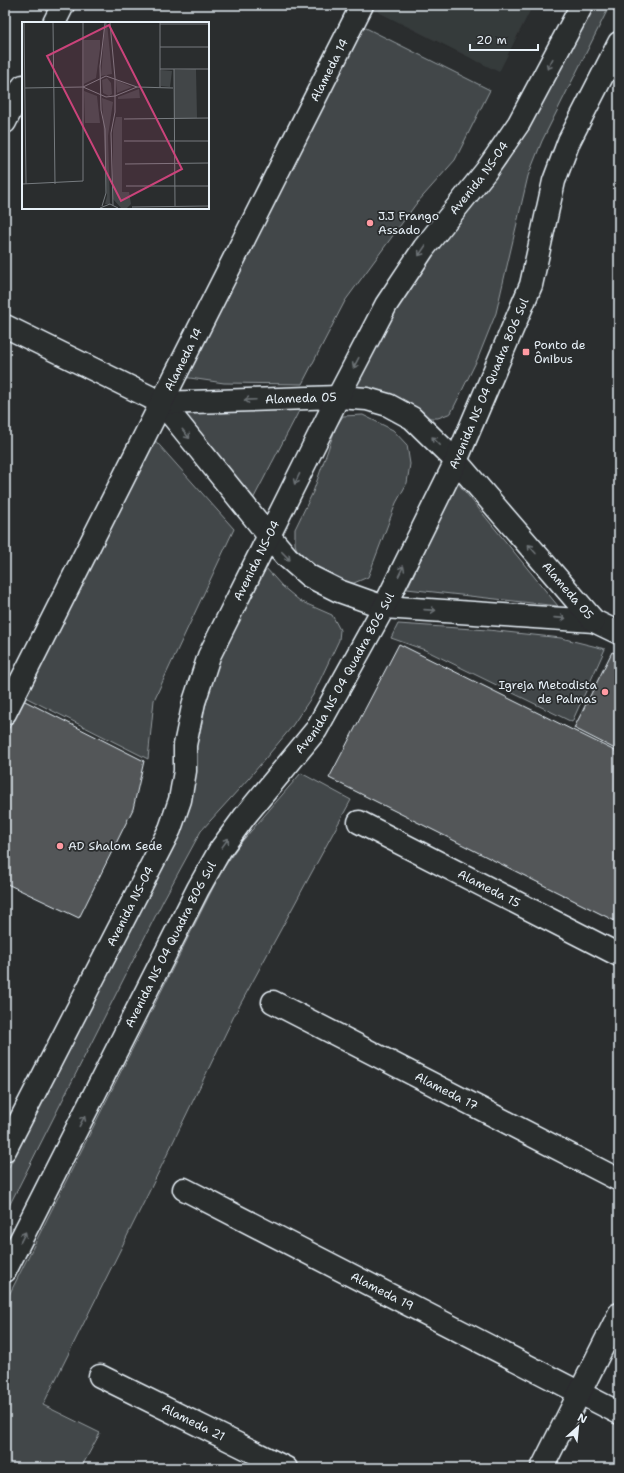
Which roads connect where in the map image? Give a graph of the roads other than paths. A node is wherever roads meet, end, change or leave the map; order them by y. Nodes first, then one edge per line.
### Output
1 (64, 5) edge
2 (362, 5) edge
3 (582, 5) edge
4 (55, 22) edge
5 (619, 43) edge
6 (22, 88) edge
7 (5, 122) edge
8 (5, 326) edge
9 (338, 397) junction
10 (162, 403) junction
11 (456, 461) junction
12 (269, 536) junction
13 (384, 607) junction
14 (594, 621) junction
15 (619, 633) edge
16 (5, 713) edge
17 (359, 822) dead end
18 (619, 955) edge
19 (273, 1002) dead end
20 (5, 1150) edge
21 (619, 1180) edge
22 (184, 1189) dead end
23 (5, 1271) edge
24 (619, 1314) edge
25 (100, 1376) dead end
26 (580, 1393) junction
27 (619, 1413) edge
28 (286, 1468) edge
29 (542, 1468) edge

1 - 4 street
2 - 10 street, Alameda 14
3 -> 9 street, Avenida NS-04
5 - 11 street, Avenida NS 04 Quadra 806 Sul
6 - 7 street
8 - 10 street, Alameda 05
9 -> 10 street, Alameda 05
11 -> 9 street, Alameda 05
9 -> 12 street, Avenida NS-04
10 -> 12 street, Alameda 05
10 - 16 street, Alameda 14
13 -> 11 street, Avenida NS 04 Quadra 806 Sul
14 -> 11 street, Alameda 05
12 -> 13 street, Alameda 05
12 - 20 street, Avenida NS-04
13 -> 14 street, Alameda 05
23 -> 13 street, Avenida NS 04 Quadra 806 Sul
14 - 15 street
17 - 18 street, Alameda 15
19 - 21 street, Alameda 17
22 - 26 street, Alameda 19
24 - 26 street
25 - 28 street, Alameda 21
26 - 27 street, Alameda 19
26 - 29 street

